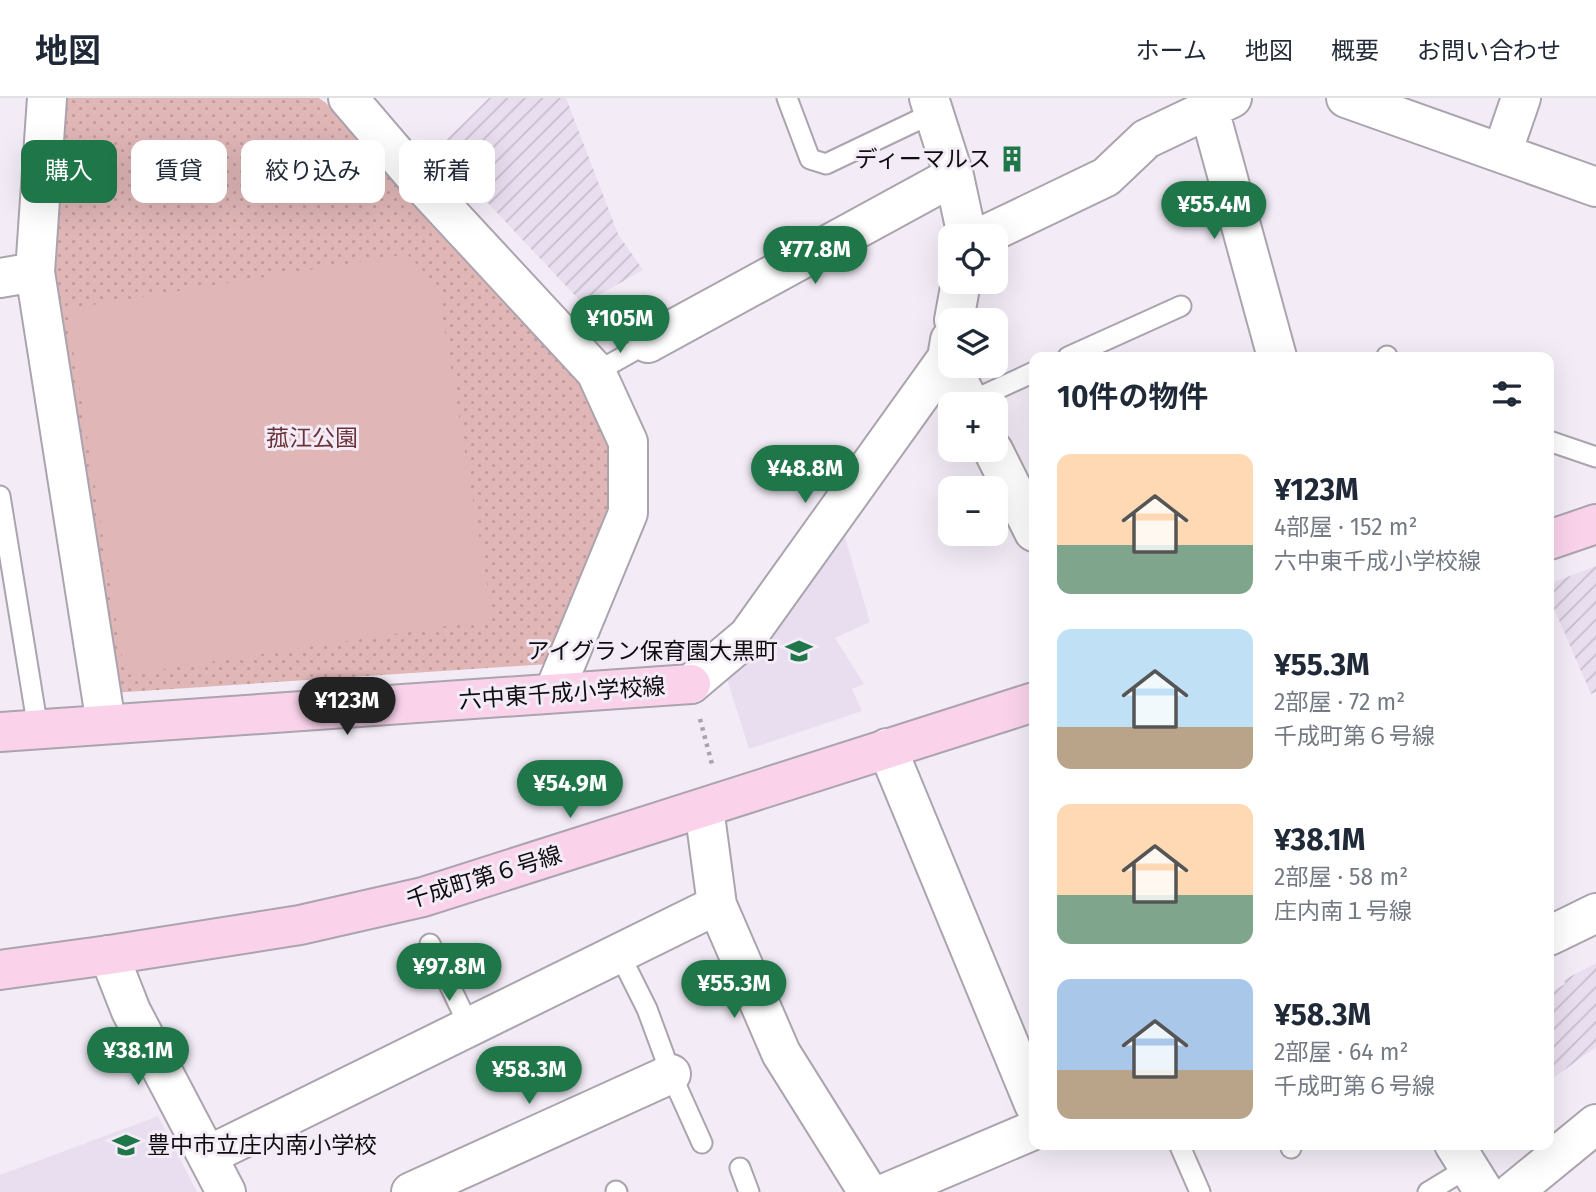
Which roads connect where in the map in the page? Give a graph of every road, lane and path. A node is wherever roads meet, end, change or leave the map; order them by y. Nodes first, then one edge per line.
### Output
1 (47, 98) edge
2 (348, 98) edge
3 (787, 98) edge
4 (1346, 98) edge
5 (1521, 98) edge
6 (1220, 104) edge
7 (931, 105) edge
8 (1502, 153) junction
9 (954, 176) junction
10 (1596, 187) edge
11 (964, 224) edge
12 (1008, 224) edge
13 (17, 275) edge
14 (1181, 306) dead end
15 (648, 343) joint
16 (1079, 352) edge
17 (1276, 352) edge
18 (596, 372) junction
19 (938, 374) edge
20 (1029, 374) edge
21 (993, 392) edge
22 (1554, 443) edge
23 (1596, 457) edge
24 (999, 462) edge
25 (0, 496) edge
26 (1029, 521) edge
27 (1596, 524) edge
28 (1554, 538) edge
29 (691, 684) junction
30 (554, 692) junction
31 (1029, 704) edge
32 (106, 724) junction
33 (38, 729) junction
34 (0, 732) edge
35 (887, 748) junction
36 (709, 790) junction
37 (716, 905) junction
38 (1596, 913) edge
39 (1554, 934) edge
40 (430, 944) dead end
41 (619, 953) junction
42 (109, 956) junction
43 (0, 970) edge
44 (470, 1026) junction
45 (671, 1074) junction
46 (1029, 1092) edge
47 (1596, 1124) edge
48 (1029, 1132) edge
49 (702, 1143) dead end
50 (1182, 1150) edge
51 (207, 1156) junction
52 (740, 1168) dead end
53 (1469, 1168) edge
54 (226, 1192) edge
55 (411, 1192) edge
56 (749, 1192) edge
57 (869, 1192) edge
58 (888, 1192) edge
59 (1200, 1192) edge
60 (1428, 1192) edge
61 (1513, 1192) edge

1 - 13 street
2 - 18 street
3 - 7 lane
4 - 8 street
5 - 8 street
6 - 12 street
6 - 17 street
7 - 9 street
8 - 10 street
9 - 11 street
9 - 15 street
13 - 32 street
14 - 16 lane
15 - 18 lane
18 - 30 street
19 - 29 street, 六中東千成小学校線
20 - 21 lane
22 - 23 lane
24 - 26 street
25 - 33 lane
27 - 28 street
29 - 30 street, 六中東千成小学校線
29 - 36 path
30 - 32 street, 六中東千成小学校線
31 - 35 street, 千成町第６号線
32 - 33 street, 六中東千成小学校線
33 - 34 street, 六中東千成小学校線
35 - 36 street, 千成町第６号線
35 - 46 street
36 - 37 street
36 - 42 street, 千成町第６号線
37 - 41 street
37 - 57 street
38 - 39 street
40 - 44 lane
41 - 44 street
41 - 45 lane
42 - 43 street, 千成町第６号線
42 - 51 street
44 - 51 street
45 - 49 lane
45 - 55 street
47 - 61 street
48 - 58 street
50 - 59 lane
51 - 54 street
52 - 56 lane
53 - 60 lane

